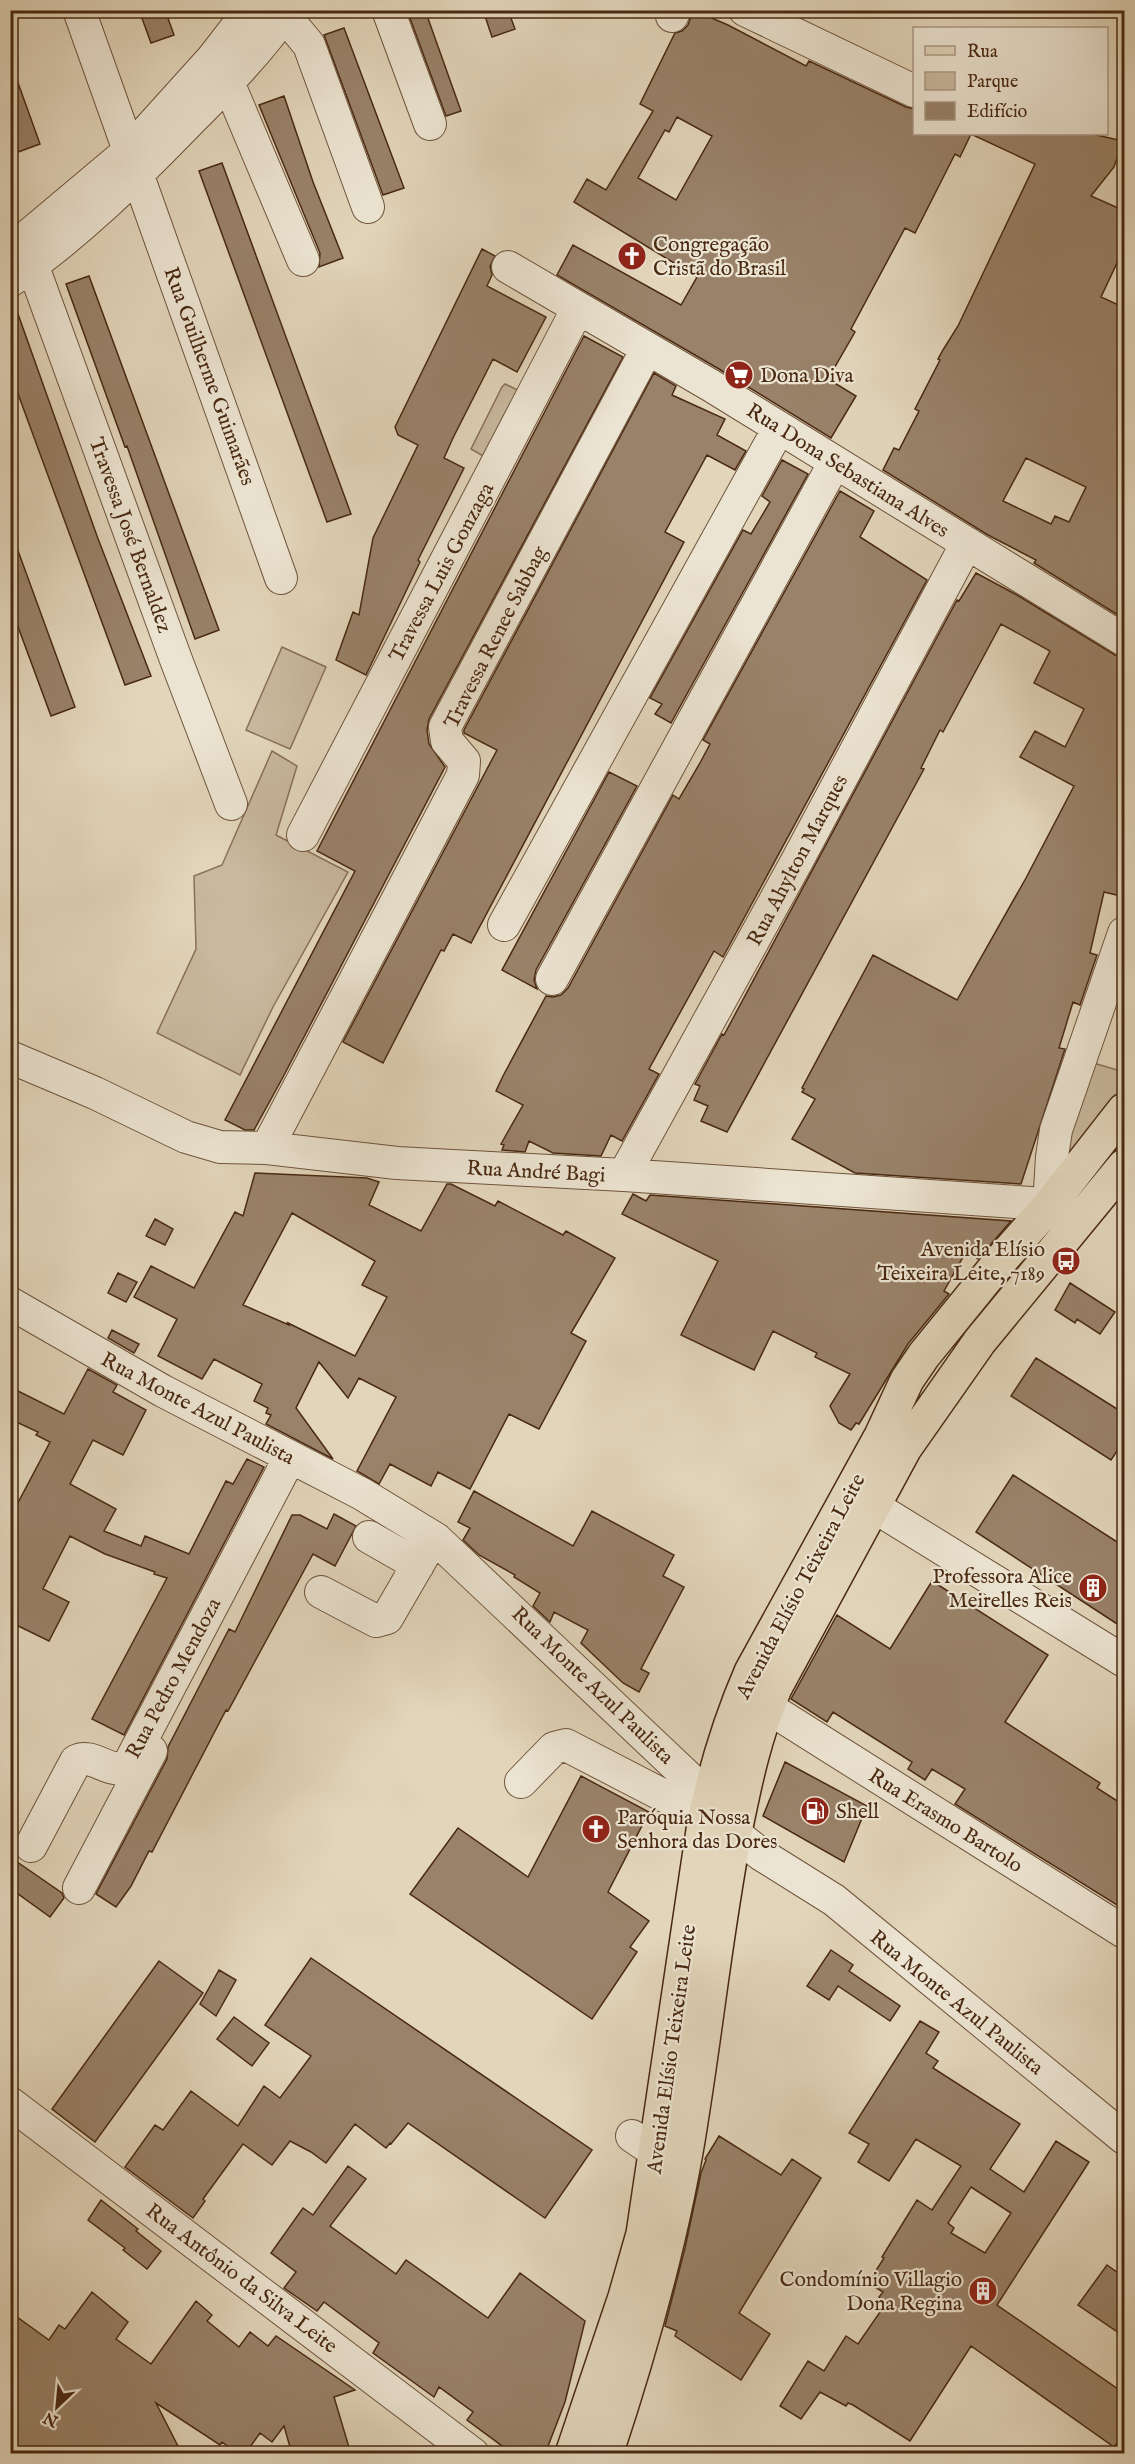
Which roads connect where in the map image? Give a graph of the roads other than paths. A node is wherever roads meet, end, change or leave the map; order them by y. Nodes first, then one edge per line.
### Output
1 (79, 10) edge
2 (250, 10) edge
3 (388, 10) edge
4 (745, 10) edge
5 (284, 12) edge
6 (228, 82) junction
7 (913, 90) edge
8 (430, 124) dead end
9 (134, 163) junction
10 (368, 207) dead end
11 (20, 260) edge
12 (303, 260) dead end
13 (508, 267) dead end
14 (578, 308) junction
15 (648, 348) junction
16 (779, 428) junction
17 (835, 462) junction
18 (967, 543) junction
19 (282, 578) dead end
20 (1123, 635) edge
21 (231, 804) dead end
22 (303, 835) dead end
23 (504, 925) dead end
24 (1125, 933) edge
25 (552, 979) dead end
26 (10, 1058) edge
27 (1125, 1110) edge
28 (267, 1148) junction
29 (1113, 1149) edge
30 (1125, 1166) edge
31 (624, 1175) junction
32 (1049, 1206) junction
33 (1075, 1225) junction
34 (10, 1303) edge
35 (299, 1461) junction
36 (873, 1506) junction
37 (369, 1537) dead end
38 (436, 1539) junction
39 (418, 1565) junction
40 (321, 1592) dead end
41 (1125, 1661) edge
42 (754, 1701) junction
43 (521, 1782) dead end
44 (707, 1807) junction
45 (735, 1834) junction
46 (31, 1846) dead end
47 (79, 1888) dead end
48 (1125, 1932) edge
49 (10, 2103) edge
50 (1125, 2138) edge
51 (473, 2454) edge
52 (572, 2454) edge
53 (606, 2454) edge

1 - 9 street, Rua Guilherme Guimarães
2 - 9 street
3 - 8 street
4 - 7 street
5 - 6 street
5 - 10 street
6 - 9 street
6 - 12 street
9 - 11 street
9 - 19 street, Rua Guilherme Guimarães
11 - 21 street, Travessa José Bernaldez
13 - 14 street, Rua Dona Sebastiana Alves
14 - 15 street, Rua Dona Sebastiana Alves
14 - 22 street, Travessa Luis Gonzaga
15 - 16 street, Rua Dona Sebastiana Alves
15 - 28 street, Travessa Renee Sabbag
16 - 17 street, Rua Dona Sebastiana Alves
16 - 23 street
17 - 18 street, Rua Dona Sebastiana Alves
17 - 25 street
18 - 20 street, Rua Dona Sebastiana Alves
18 - 31 street, Rua Ahylton Marques
24 - 32 street
26 - 28 street, Rua André Bagi
27 - 29 main road, Avenida Elísio Teixeira Leite
28 - 31 street, Rua André Bagi
29 - 32 main road, Avenida Elísio Teixeira Leite
30 - 33 main road, Avenida Elísio Teixeira Leite
31 - 32 street, Rua André Bagi
32 - 33 street
32 - 42 main road, Avenida Elísio Teixeira Leite
33 - 36 main road, Avenida Elísio Teixeira Leite
34 - 35 street, Rua Monte Azul Paulista
35 - 38 street, Rua Monte Azul Paulista
35 - 46 street, Rua Pedro Mendoza
35 - 47 street, Rua Pedro Mendoza
36 - 41 street
36 - 42 main road, Avenida Elísio Teixeira Leite
37 - 39 street
38 - 39 street
38 - 44 street, Rua Monte Azul Paulista
39 - 40 street
42 - 44 main road, Avenida Elísio Teixeira Leite
42 - 45 main road, Avenida Elísio Teixeira Leite
42 - 48 street, Rua Erasmo Bartolo
43 - 44 street
44 - 45 street, Rua Monte Azul Paulista
44 - 52 main road, Avenida Elísio Teixeira Leite
45 - 50 street, Rua Monte Azul Paulista
45 - 53 main road, Avenida Elísio Teixeira Leite
49 - 51 street, Rua Antônio da Silva Leite

